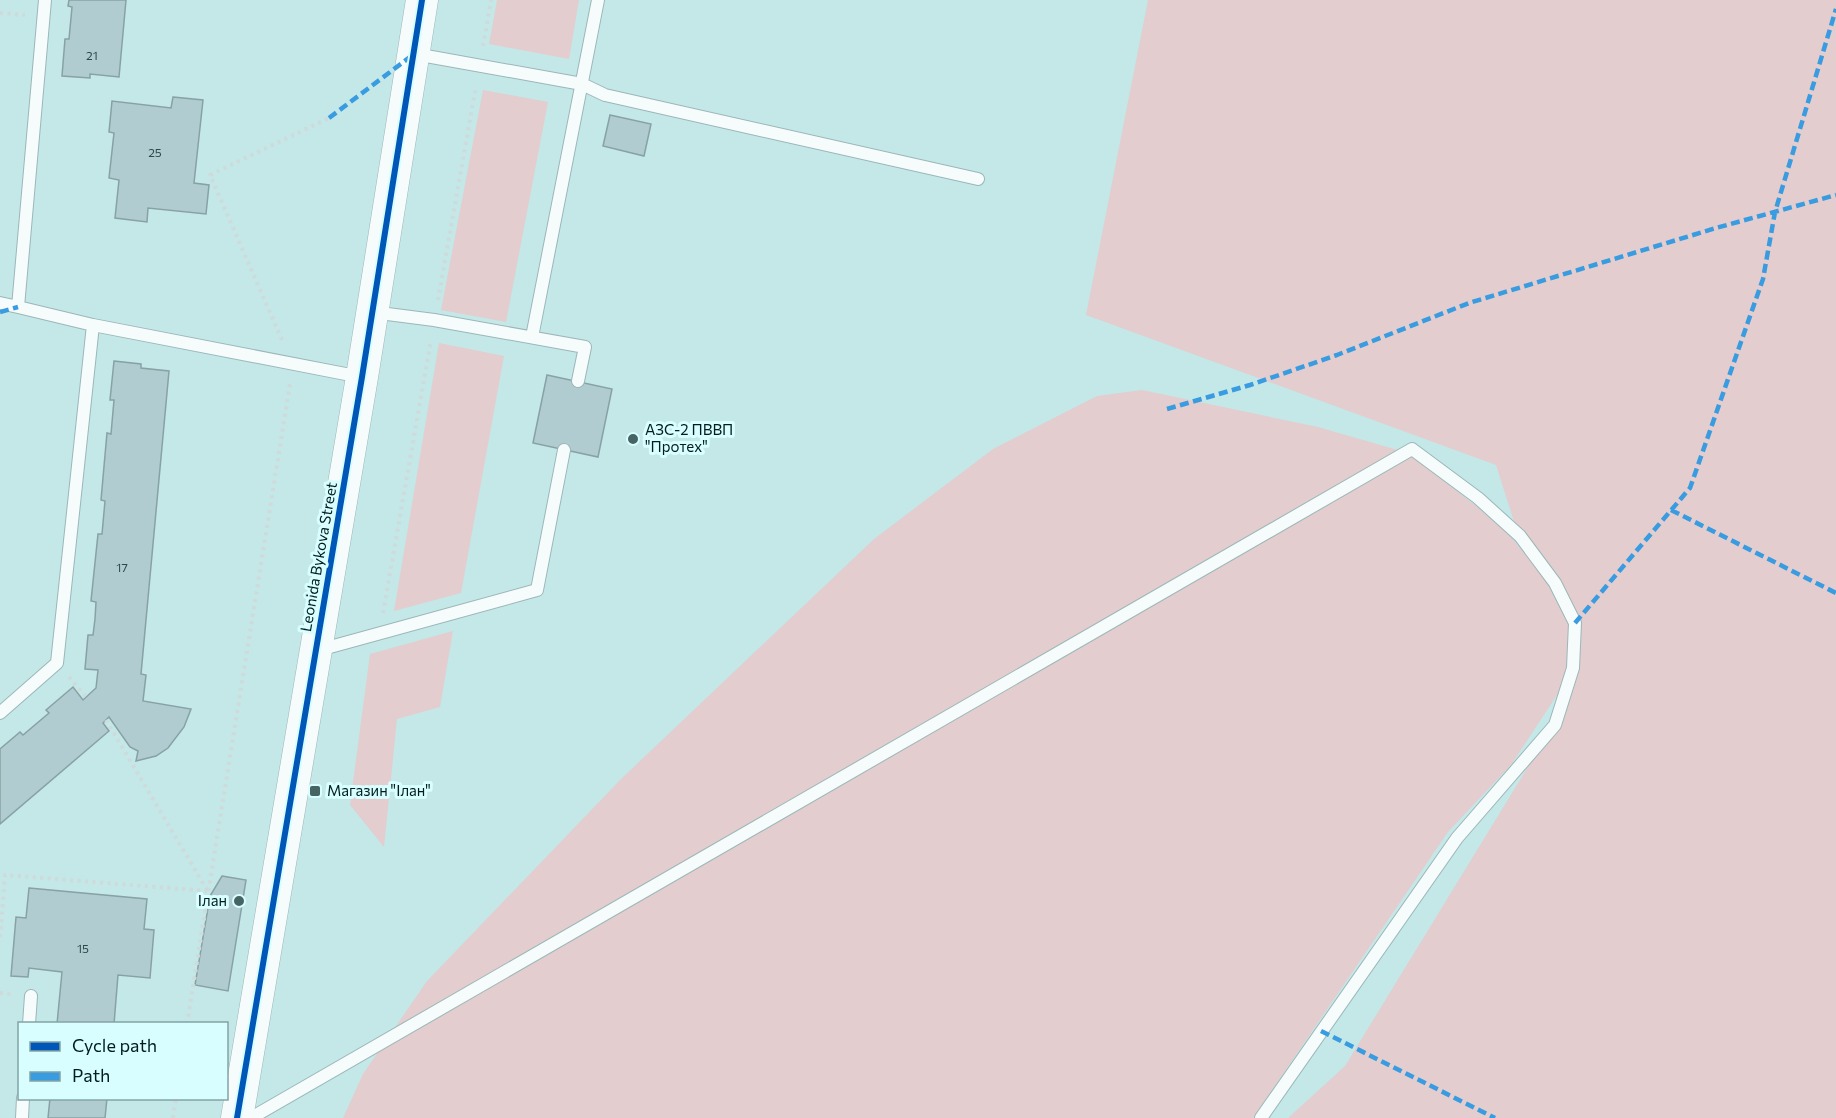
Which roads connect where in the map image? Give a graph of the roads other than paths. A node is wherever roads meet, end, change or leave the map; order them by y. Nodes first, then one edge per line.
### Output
1 (45, 0) edge
2 (422, 0) edge
3 (598, 0) edge
4 (414, 54) junction
5 (582, 84) junction
6 (978, 179) dead end
7 (0, 303) edge
8 (18, 307) junction
9 (372, 312) junction
10 (93, 324) junction
11 (532, 337) junction
12 (362, 377) junction
13 (578, 381) dead end
14 (564, 450) dead end
15 (315, 651) junction
16 (0, 713) edge
17 (31, 996) dead end
18 (29, 1022) edge
19 (23, 1100) edge
20 (22, 1118) edge
21 (237, 1118) edge
22 (251, 1118) edge
23 (1261, 1118) edge

1 - 8 lane
2 - 4 street, Leonida Bykova Street
3 - 5 lane
4 - 5 lane
4 - 9 street, Leonida Bykova Street
5 - 6 lane
5 - 11 lane
7 - 8 lane
8 - 10 lane
9 - 11 lane
9 - 12 street, Leonida Bykova Street
10 - 12 lane
10 - 16 lane
11 - 13 lane
12 - 15 street, Leonida Bykova Street
14 - 15 lane
15 - 21 street, Leonida Bykova Street
17 - 18 lane
19 - 20 lane
22 - 23 lane

